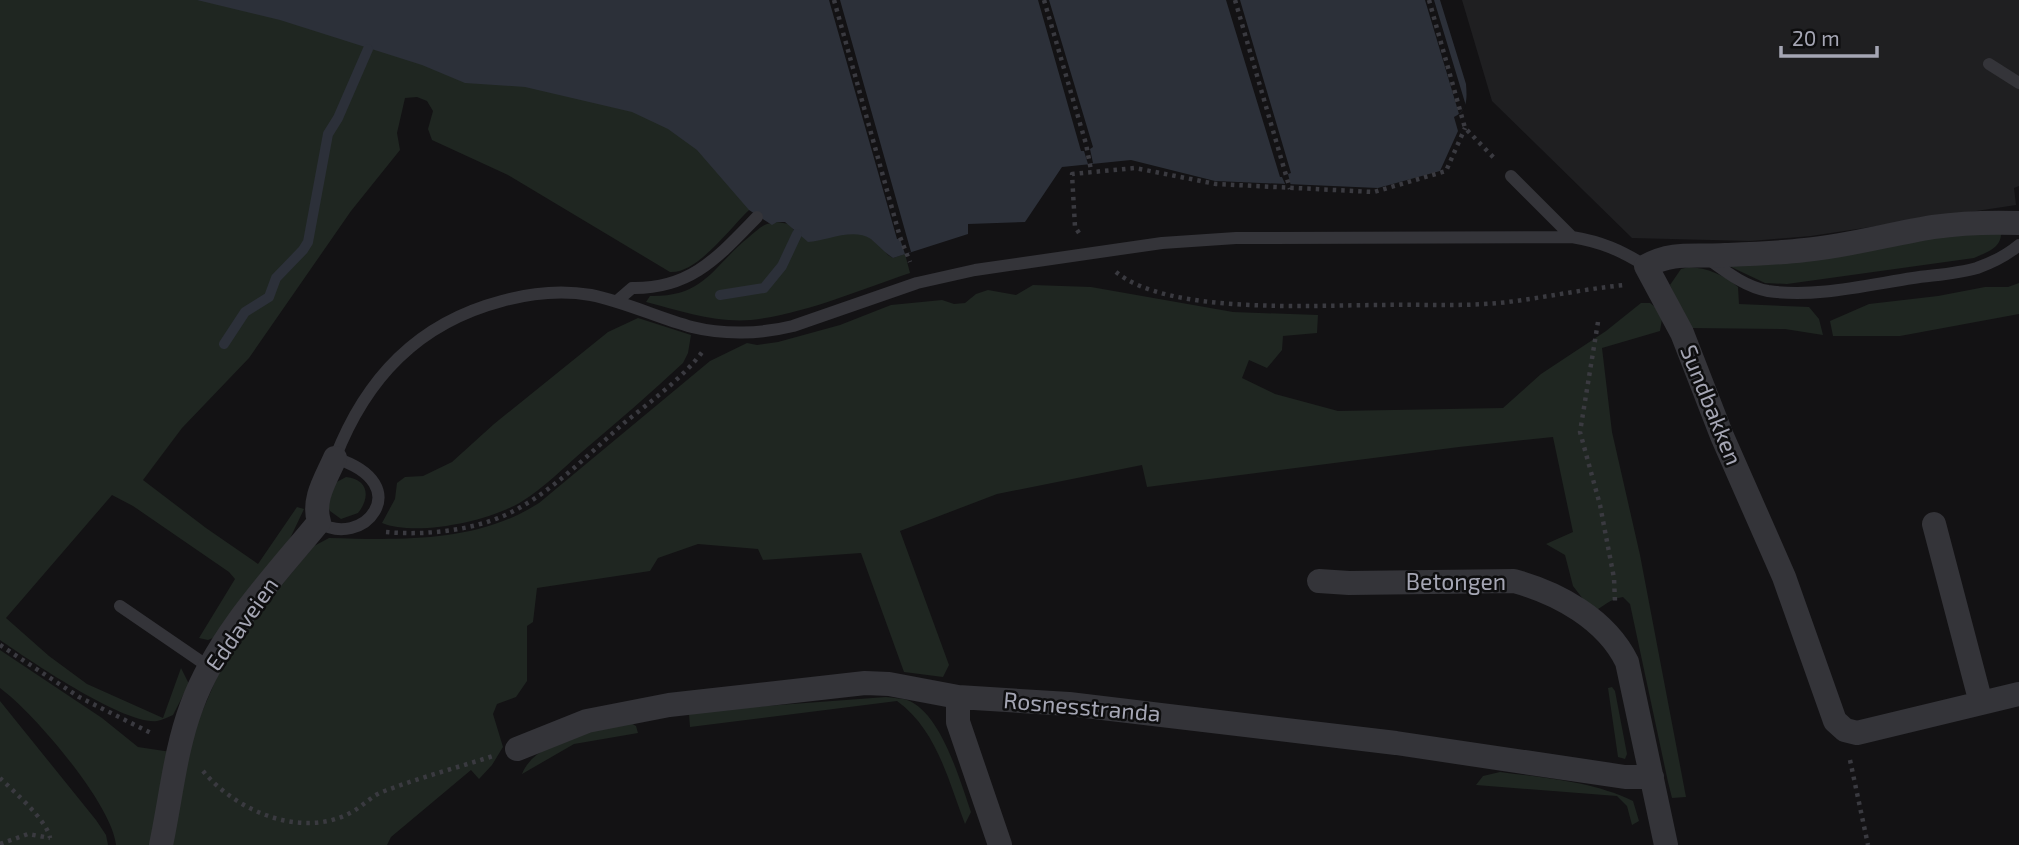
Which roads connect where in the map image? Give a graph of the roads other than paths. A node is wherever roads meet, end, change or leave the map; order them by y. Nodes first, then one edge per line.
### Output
1 (1989, 64) dead end
2 (2019, 83) edge
3 (1511, 176) road end
4 (757, 217) dead end
5 (2019, 223) edge
6 (1572, 237) junction
7 (2019, 245) edge
8 (1704, 256) junction
9 (1649, 271) junction
10 (617, 301) junction
11 (335, 458) junction
12 (319, 522) junction
13 (1934, 524) dead end
14 (1319, 581) dead end
15 (120, 606) dead end
16 (209, 667) junction
17 (2019, 694) edge
18 (958, 697) junction
19 (1981, 703) junction
20 (517, 749) road end
21 (1652, 776) junction
22 (161, 845) edge
23 (1000, 845) edge
24 (1666, 845) edge

1 - 2 lane
3 - 6 lane
4 - 10 lane
5 - 8 street
6 - 9 lane
6 - 10 lane
7 - 8 lane
8 - 9 street
9 - 19 street, Sundbakken
10 - 11 lane
11 - 12 street
11 - 12 lane
12 - 16 street, Eddaveien
13 - 19 street
14 - 21 street, Betongen
15 - 16 lane
16 - 22 street, Eddaveien
17 - 19 street
18 - 20 street, Rosnesstranda
18 - 21 street, Rosnesstranda
18 - 23 street
21 - 24 street, Betongen

